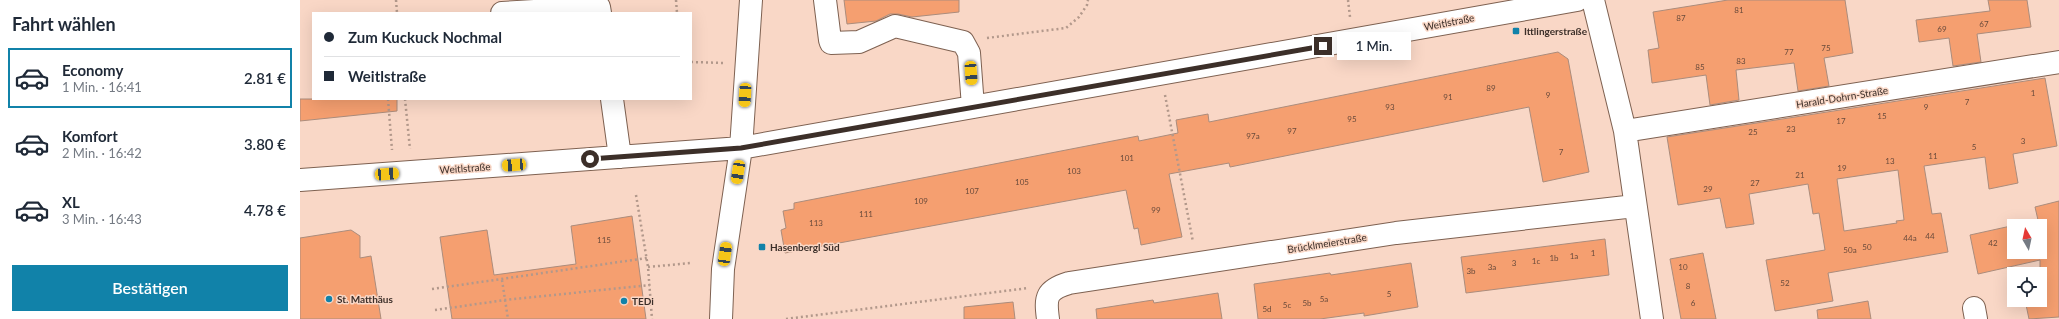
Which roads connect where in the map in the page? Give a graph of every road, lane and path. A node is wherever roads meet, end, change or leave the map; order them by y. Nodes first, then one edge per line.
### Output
1 (396, 0) edge
2 (676, 0) edge
3 (751, 0) edge
4 (825, 0) edge
5 (1088, 0) edge
6 (1577, 0) edge
7 (1593, 0) edge
8 (398, 12) edge
9 (521, 12) edge
10 (600, 12) edge
11 (677, 12) edge
12 (963, 42) junction
13 (692, 62) edge
14 (2059, 62) edge
15 (747, 64) junction
16 (1161, 75) junction
17 (388, 100) edge
18 (405, 100) edge
19 (612, 100) edge
20 (973, 108) junction
21 (1626, 131) junction
22 (741, 148) junction
23 (410, 149) dead end
24 (392, 150) dead end
25 (620, 157) junction
26 (300, 180) edge
27 (636, 195) dead end
28 (1635, 206) junction
29 (647, 258) junction
30 (691, 263) dead end
31 (1196, 264) junction
32 (648, 267) junction
33 (502, 280) junction
34 (650, 285) junction
35 (432, 289) dead end
36 (1051, 291) junction
37 (505, 300) junction
38 (435, 310) dead end
39 (508, 319) edge
40 (652, 319) edge
41 (721, 319) edge
42 (786, 319) edge
43 (1048, 319) edge
44 (1652, 319) edge

1 - 8 path
2 - 11 path
3 - 15 street
4 - 12 street
5 - 12 path
6 - 16 street, Weitlstraße
7 - 21 street
9 - 10 street
12 - 20 street
13 - 15 path
14 - 21 street, Harald-Dohrn-Straße
15 - 22 street
16 - 20 street, Weitlstraße
16 - 31 path
17 - 24 path
18 - 23 path
19 - 25 street
20 - 22 street, Weitlstraße
21 - 28 street
22 - 25 street, Weitlstraße
22 - 41 street
25 - 26 street, Weitlstraße
27 - 29 path
28 - 31 street, Brücklmeierstraße
28 - 44 street
29 - 32 path
29 - 33 path
30 - 32 path
31 - 36 street, Brücklmeierstraße
32 - 34 path
33 - 35 path
33 - 37 path
34 - 37 path
34 - 40 path
36 - 42 path
36 - 43 street
37 - 38 path
37 - 39 path

